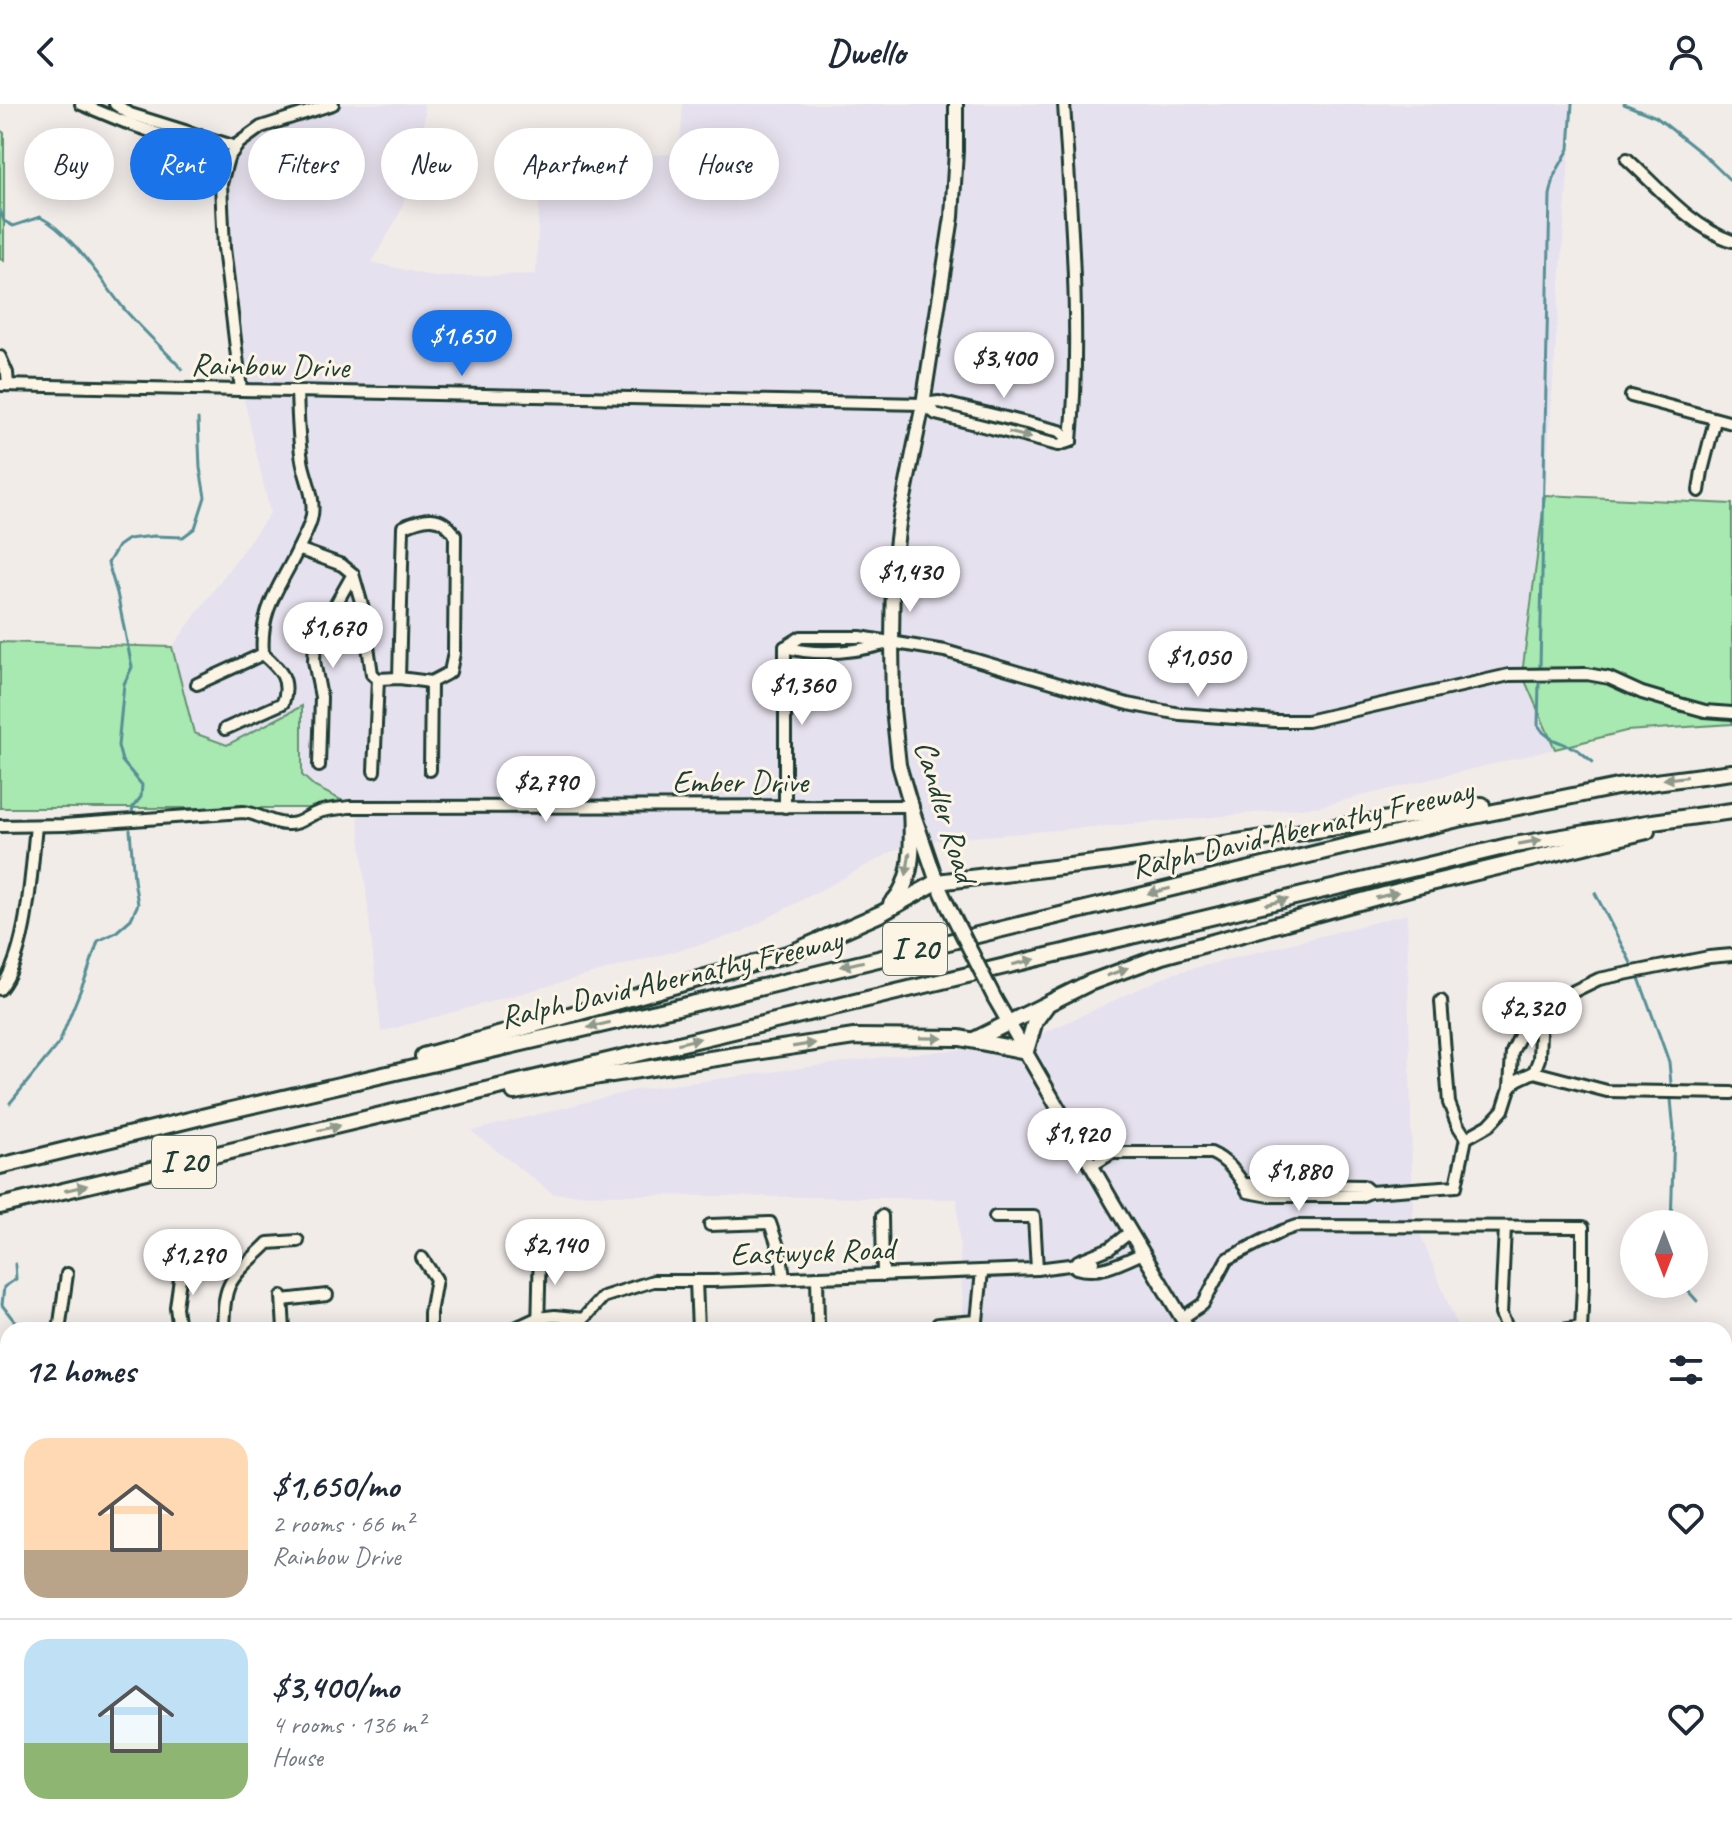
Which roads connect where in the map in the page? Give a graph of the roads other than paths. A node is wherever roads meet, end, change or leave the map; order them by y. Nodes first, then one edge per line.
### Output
1 (81, 104) edge
2 (115, 104) edge
3 (333, 104) edge
4 (956, 104) edge
5 (1064, 104) edge
6 (298, 109) edge
7 (130, 119) junction
8 (153, 128) edge
9 (236, 147) junction
10 (232, 152) edge
11 (1627, 159) dead end
12 (222, 200) edge
13 (1732, 241) edge
14 (0, 357) edge
15 (4, 385) edge
16 (241, 390) junction
17 (297, 391) junction
18 (1631, 396) dead end
19 (923, 404) junction
20 (1715, 420) junction
21 (1732, 423) edge
22 (1699, 491) dead end
23 (298, 549) junction
24 (353, 574) junction
25 (892, 642) junction
26 (263, 654) junction
27 (399, 678) junction
28 (378, 679) junction
29 (431, 682) junction
30 (197, 684) dead end
31 (1732, 713) edge
32 (225, 729) dead end
33 (319, 766) dead end
34 (430, 770) dead end
35 (374, 771) dead end
36 (1732, 772) edge
37 (1617, 787) junction
38 (911, 806) junction
39 (785, 807) junction
40 (1732, 812) edge
41 (0, 826) edge
42 (36, 826) junction
43 (937, 882) junction
44 (882, 913) junction
45 (1732, 955) edge
46 (0, 989) edge
47 (1441, 1001) dead end
48 (1049, 1003) junction
49 (1541, 1007) junction
50 (1010, 1023) junction
51 (974, 1040) junction
52 (1026, 1051) junction
53 (1534, 1072) junction
54 (1510, 1088) junction
55 (1732, 1093) edge
56 (214, 1114) junction
57 (368, 1119) junction
58 (1466, 1138) junction
59 (0, 1166) edge
60 (1091, 1166) junction
61 (0, 1206) edge
62 (882, 1216) dead end
63 (995, 1217) dead end
64 (710, 1225) dead end
65 (1505, 1227) junction
66 (1130, 1232) junction
67 (298, 1241) dead end
68 (540, 1246) dead end
69 (1143, 1253) junction
70 (422, 1258) dead end
71 (1096, 1262) junction
72 (182, 1265) dead end
73 (1037, 1269) junction
74 (982, 1271) junction
75 (67, 1274) dead end
76 (883, 1275) junction
77 (817, 1277) junction
78 (784, 1278) junction
79 (696, 1281) junction
80 (327, 1295) dead end
81 (1182, 1318) junction
82 (583, 1319) junction
83 (60, 1322) edge
84 (178, 1322) edge
85 (224, 1322) edge
86 (284, 1322) edge
87 (430, 1322) edge
88 (539, 1322) edge
89 (545, 1322) edge
90 (580, 1322) edge
91 (698, 1322) edge
92 (818, 1322) edge
93 (964, 1322) edge
94 (1184, 1322) edge
95 (1504, 1322) edge
96 (1581, 1322) edge

1 - 7 street
2 - 7 street
3 - 6 street
4 - 19 main road, Candler Road
5 - 19 street, Rainbow Drive
6 - 9 street
7 - 8 street
7 - 9 street
9 - 10 street
11 - 13 street
12 - 16 street
14 - 15 street
15 - 16 street, Rainbow Drive
16 - 17 street, Rainbow Drive
17 - 19 street, Rainbow Drive
17 - 23 street
18 - 20 street
19 - 25 main road, Candler Road
20 - 21 street
20 - 22 street
23 - 24 street
23 - 26 street
24 - 28 street
24 - 33 street
25 - 31 street
25 - 38 main road, Candler Road
25 - 39 street
26 - 30 street
26 - 32 street
27 - 28 street
27 - 29 street
27 - 29 street
28 - 35 street
29 - 34 street
36 -> 37 highway, Ralph David Abernathy Freeway / I 20
37 - 43 highway
37 -> 56 highway, Ralph David Abernathy Freeway / I 20
38 - 39 street, Ember Drive
38 - 43 main road, Candler Road
38 -> 44 highway
39 - 42 street, Ember Drive
48 -> 40 highway
57 -> 40 highway, Ralph David Abernathy Freeway / I 20
41 - 42 street, Ember Drive
42 - 46 street
43 - 44 highway
43 - 50 main road, Candler Road, bridge
44 - 56 highway
45 - 49 street
47 - 58 street
48 - 50 highway
48 - 52 highway
49 - 53 street
49 - 54 street
50 - 51 highway
50 - 52 main road, Candler Road
51 - 52 highway
57 -> 51 highway
52 - 60 main road, Candler Road
53 - 54 street
53 - 55 street
54 - 58 street
56 - 59 highway, Ralph David Abernathy Freeway / I 20
61 -> 57 highway, Ralph David Abernathy Freeway / I 20
58 - 60 street
60 - 66 main road, Candler Road
62 - 76 street
63 - 73 street
64 - 78 street
65 - 81 street
65 - 95 street
65 - 96 street
66 - 69 main road, Candler Road
66 - 71 street
67 - 85 street
68 - 88 street
69 - 71 street, Eastwyck Road
69 - 81 main road, Candler Road
70 - 87 street
71 - 73 street, Eastwyck Road
72 - 84 street
73 - 74 street, Eastwyck Road
74 - 76 street, Eastwyck Road
74 - 93 street
75 - 83 street
76 - 77 street, Eastwyck Road
77 - 78 street, Eastwyck Road
77 - 92 street
78 - 79 street, Eastwyck Road
79 - 82 street, Eastwyck Road
79 - 91 street
80 - 86 street
81 - 94 main road, Candler Road
82 - 89 street
82 - 90 street, Eastwyck Road

